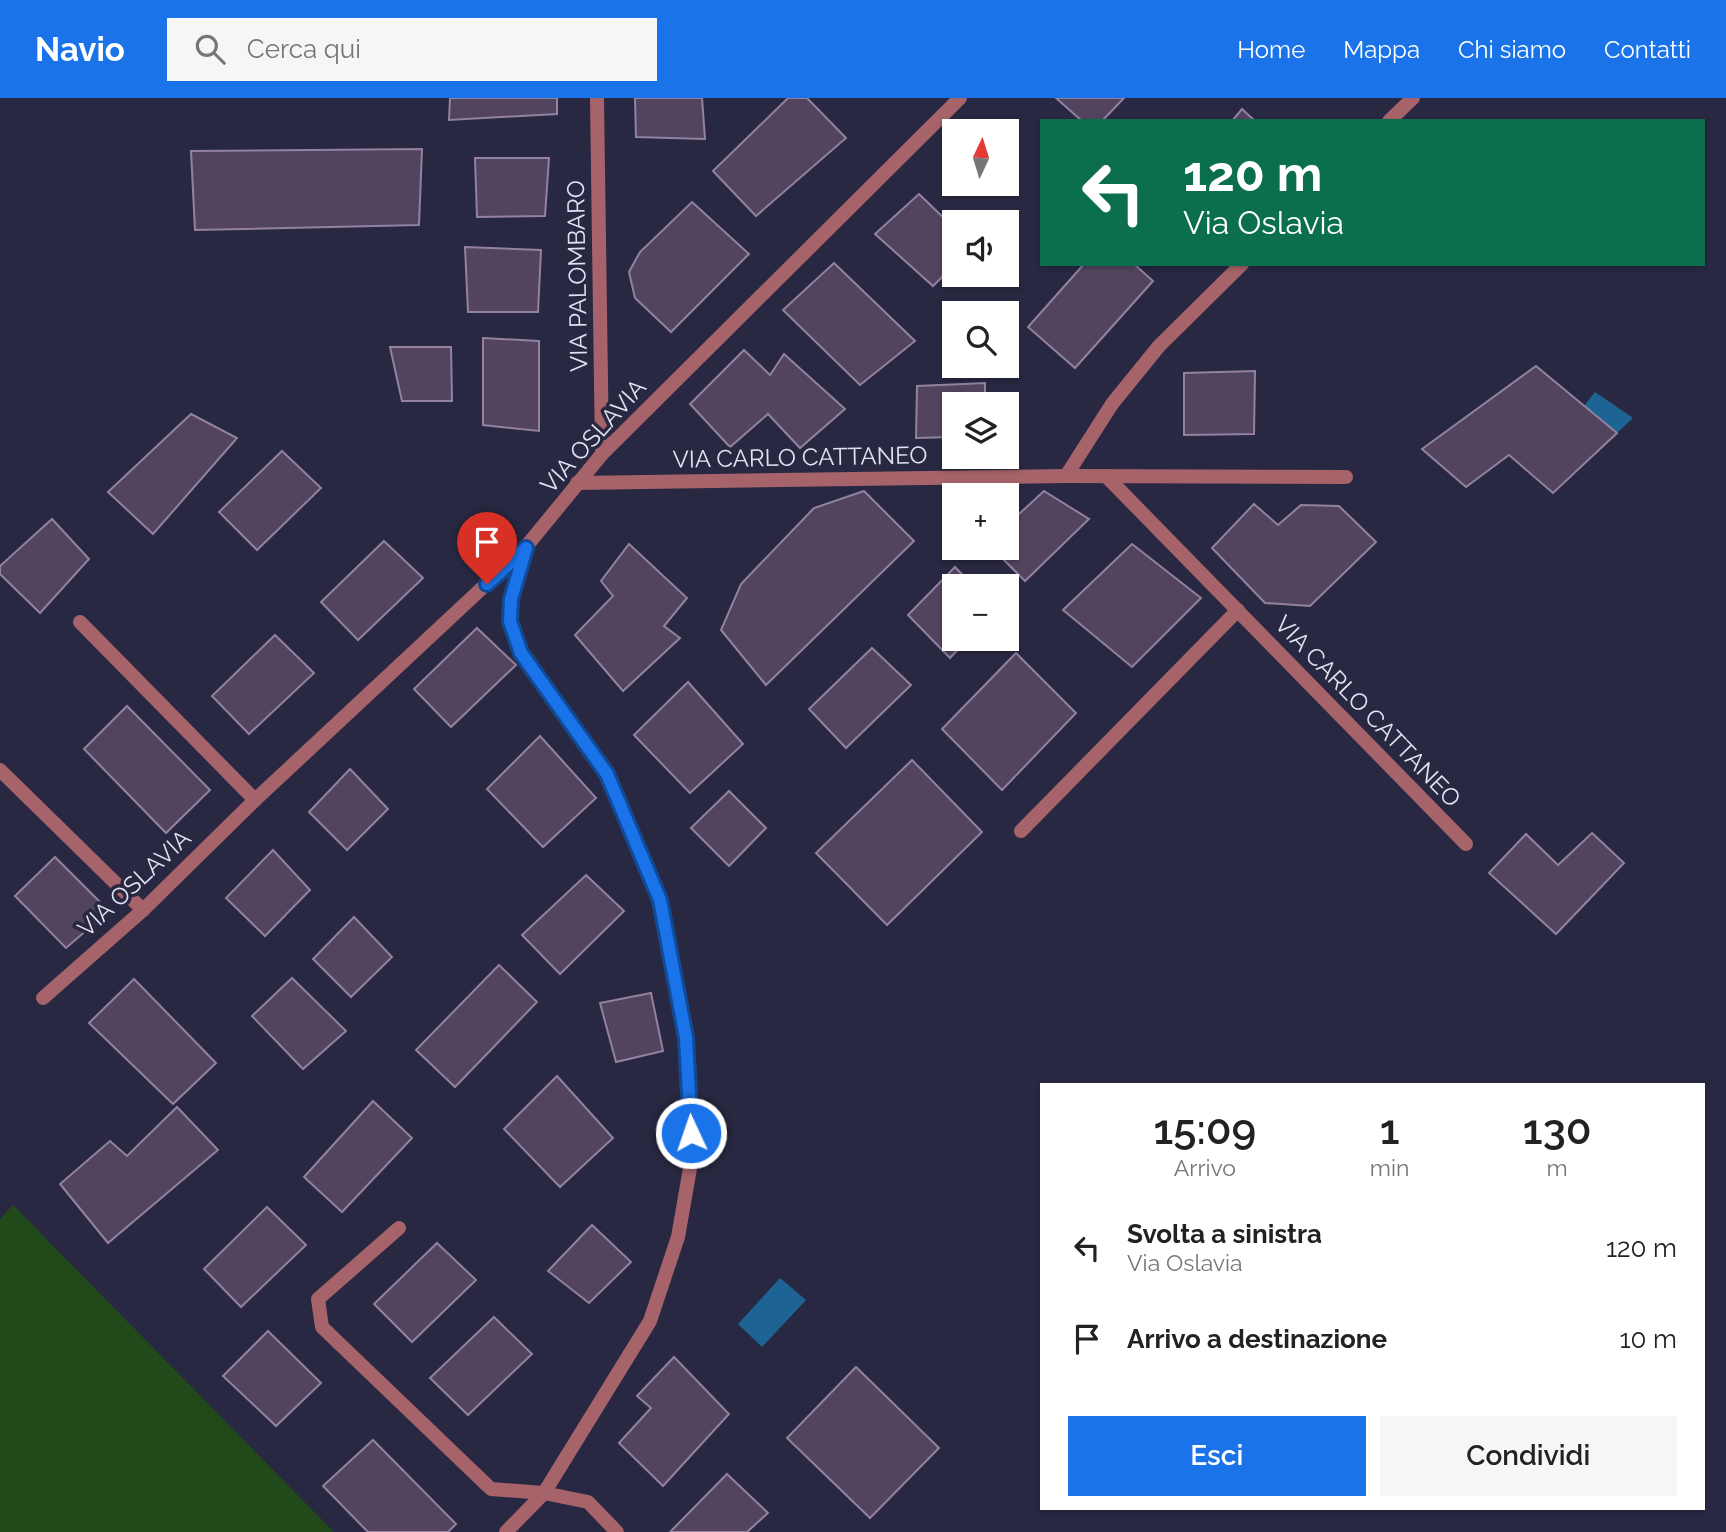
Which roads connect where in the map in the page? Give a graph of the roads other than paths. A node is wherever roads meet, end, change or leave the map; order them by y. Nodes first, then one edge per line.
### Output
1 (597, 98) edge
2 (960, 98) edge
3 (1413, 98) edge
4 (1392, 119) edge
5 (1240, 266) edge
6 (602, 454) junction
7 (1066, 476) junction
8 (1107, 476) junction
9 (1346, 477) dead end
10 (577, 484) junction
11 (526, 548) junction
12 (1238, 610) junction
13 (80, 622) dead end
14 (0, 771) edge
15 (255, 800) junction
16 (1021, 831) dead end
17 (1466, 844) dead end
18 (143, 910) junction
19 (43, 998) dead end
20 (399, 1228) dead end
21 (544, 1493) junction
22 (506, 1532) edge
23 (617, 1532) edge

1 - 6 street, VIA PALOMBARO
2 - 6 street, VIA OSLAVIA
3 - 4 street
5 - 7 street
6 - 10 street, VIA OSLAVIA
7 - 8 street, VIA CARLO CATTANEO
7 - 10 street, VIA CARLO CATTANEO
8 - 9 street, VIA CARLO CATTANEO
8 - 12 street, VIA CARLO CATTANEO
10 - 11 street, VIA OSLAVIA
11 - 15 street, VIA OSLAVIA
11 - 21 street
12 - 16 street, VIA CARLO CATTANEO
12 - 17 street, VIA CARLO CATTANEO
13 - 15 street
14 - 18 street
15 - 18 street, VIA OSLAVIA
18 - 19 street, VIA OSLAVIA
20 - 21 street
21 - 22 street
21 - 23 street

